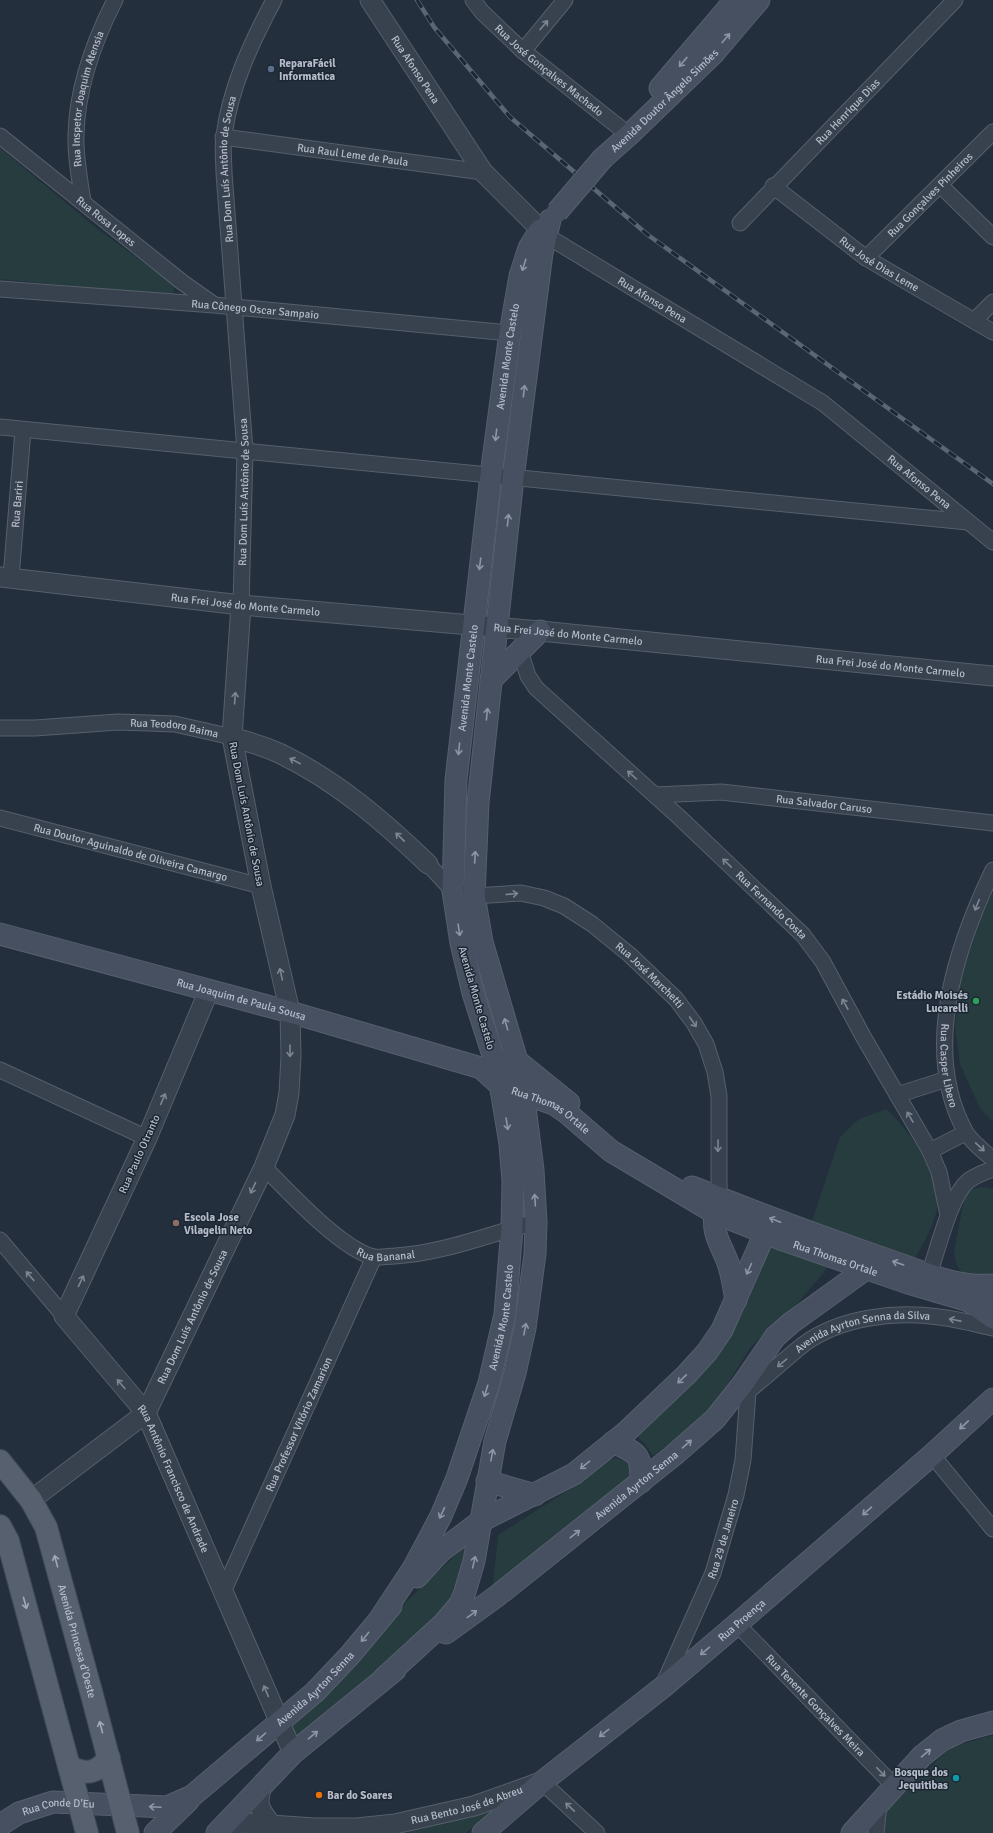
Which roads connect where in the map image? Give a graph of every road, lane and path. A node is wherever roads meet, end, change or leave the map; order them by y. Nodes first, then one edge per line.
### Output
1 (115, 0) edge
2 (274, 0) edge
3 (370, 0) edge
4 (473, 0) edge
5 (565, 0) edge
6 (735, 0) edge
7 (759, 0) edge
8 (955, 0) edge
9 (523, 51) junction
10 (993, 132) edge
11 (0, 136) edge
12 (223, 137) junction
13 (618, 142) junction
14 (483, 172) junction
15 (940, 185) junction
16 (773, 186) junction
17 (83, 202) junction
18 (740, 223) dead end
19 (548, 224) junction
20 (993, 237) edge
21 (866, 258) junction
22 (0, 289) edge
23 (993, 302) edge
24 (214, 305) junction
25 (233, 306) junction
26 (974, 321) junction
27 (993, 332) edge
28 (510, 333) junction
29 (0, 427) edge
30 (23, 430) junction
31 (245, 451) junction
32 (491, 475) junction
33 (513, 478) junction
34 (968, 522) junction
35 (993, 542) edge
36 (5, 578) edge
37 (241, 605) junction
38 (473, 626) junction
39 (496, 628) junction
40 (540, 631) junction
41 (520, 651) junction
42 (993, 676) edge
43 (491, 680) junction
44 (0, 728) edge
45 (232, 737) junction
46 (655, 795) junction
47 (0, 818) edge
48 (993, 823) edge
49 (428, 864) joint
50 (993, 870) edge
51 (261, 886) junction
52 (452, 891) junction
53 (474, 896) junction
54 (0, 934) edge
55 (209, 990) junction
56 (290, 1012) junction
57 (516, 1061) junction
58 (488, 1064) junction
59 (0, 1070) edge
60 (947, 1079) junction
61 (501, 1086) junction
62 (523, 1092) junction
63 (897, 1095) junction
64 (965, 1133) junction
65 (146, 1138) junction
66 (930, 1151) junction
67 (993, 1159) edge
68 (264, 1167) junction
69 (993, 1169) edge
70 (717, 1205) junction
71 (948, 1215) junction
72 (536, 1222) junction
73 (512, 1228) junction
74 (765, 1233) junction
75 (0, 1240) edge
76 (374, 1257) junction
77 (866, 1269) junction
78 (929, 1274) junction
79 (908, 1283) junction
80 (993, 1285) edge
81 (736, 1300) junction
82 (993, 1300) edge
83 (969, 1301) junction
84 (64, 1316) junction
85 (993, 1318) edge
86 (993, 1328) edge
87 (745, 1388) junction
88 (993, 1399) edge
89 (146, 1413) junction
90 (613, 1442) junction
91 (932, 1455) junction
92 (0, 1461) edge
93 (487, 1481) junction
94 (641, 1482) junction
95 (534, 1495) junction
96 (31, 1500) junction
97 (481, 1521) junction
98 (0, 1526) edge
99 (993, 1529) edge
100 (223, 1592) junction
101 (381, 1617) junction
102 (737, 1624) junction
103 (384, 1678) junction
104 (663, 1687) junction
105 (279, 1721) junction
106 (993, 1722) edge
107 (293, 1752) junction
108 (109, 1758) junction
109 (71, 1768) junction
110 (542, 1782) junction
111 (263, 1783) junction
112 (894, 1786) junction
113 (192, 1796) junction
114 (80, 1804) junction
115 (121, 1804) junction
116 (879, 1805) junction
117 (271, 1824) junction
118 (0, 1825) edge
119 (396, 1829) edge
120 (87, 1833) edge
121 (128, 1833) edge
122 (156, 1833) edge
123 (218, 1833) edge
124 (483, 1833) edge
125 (597, 1833) edge
126 (852, 1833) edge
127 (876, 1833) edge

1 - 17 street, Rua Inspetor Joaquim Atensia
2 - 12 street, Rua Dom Luís Antônio de Sousa
3 - 14 street, Rua Afonso Pena
4 - 9 street, Rua José Gonçalves Machado
9 -> 5 street
6 -> 13 main road, Avenida Doutor Ângelo Simões
13 -> 7 main road, Avenida Doutor Ângelo Simões
8 - 16 street, Rua Henrique Dias
9 - 13 street, Rua José Gonçalves Machado
10 - 15 street, Rua Gonçalves Pinheiros
11 - 17 street, Rua Rosa Lopes
12 - 14 street, Rua Raul Leme de Paula
12 - 25 street, Rua Dom Luís Antônio de Sousa
13 - 19 main road, Avenida Monte Castelo, bridge
14 - 19 street, Rua Afonso Pena
15 - 20 street
15 - 21 street, Rua Gonçalves Pinheiros
16 - 18 street, Rua Henrique Dias
16 - 21 street, Rua José Dias Leme
17 - 24 street, Rua Rosa Lopes
19 -> 28 main road, Avenida Monte Castelo
33 -> 19 main road, Avenida Monte Castelo
19 - 34 street, Rua Afonso Pena
21 - 26 street, Rua José Dias Leme
22 - 24 street, Rua Cônego Oscar Sampaio
23 - 26 street
24 - 25 street, Rua Cônego Oscar Sampaio
25 - 28 street, Rua Cônego Oscar Sampaio
25 - 31 street, Rua Dom Luís Antônio de Sousa
26 - 27 street, Rua José Dias Leme
28 -> 32 main road, Avenida Monte Castelo
29 - 30 street
30 - 31 street
30 - 36 street, Rua Bariri
31 - 32 street
31 - 37 street, Rua Dom Luís Antônio de Sousa
32 - 33 street
32 -> 38 main road, Avenida Monte Castelo
33 - 34 street
39 -> 33 main road, Avenida Monte Castelo
34 - 35 street, Rua Afonso Pena
36 - 37 street, Rua Frei José do Monte Carmelo
37 - 38 street, Rua Frei José do Monte Carmelo
45 -> 37 street, Rua Dom Luís Antônio de Sousa
38 - 39 street, Rua Frei José do Monte Carmelo
38 -> 52 main road, Avenida Monte Castelo
39 - 40 street, Rua Frei José do Monte Carmelo
39 - 43 main road, Avenida Monte Castelo
40 - 41 main road
40 - 42 street, Rua Frei José do Monte Carmelo
41 - 43 main road
46 -> 41 street, Rua Fernando Costa
53 -> 43 main road, Avenida Monte Castelo
44 - 45 street, Rua Teodoro Baima
49 -> 45 street, Rua Teodoro Baima
45 - 51 street, Rua Dom Luís Antônio de Sousa
46 - 48 street, Rua Salvador Caruso
63 -> 46 street, Rua Fernando Costa
47 - 51 street, Rua Doutor Aguinaldo de Oliveira Camargo
49 - 52 street
50 -> 60 street, Rua Casper Libero
56 -> 51 street, Rua Dom Luís Antônio de Sousa
52 - 53 street, Rua José Marchetti
52 -> 58 main road, Avenida Monte Castelo
57 -> 53 main road, Avenida Monte Castelo
53 -> 70 street, Rua José Marchetti
54 - 55 main road, Rua Joaquim de Paula Sousa
55 - 56 main road, Rua Joaquim de Paula Sousa
65 -> 55 street, Rua Paulo Otranto
56 - 58 main road, Rua Joaquim de Paula Sousa
56 -> 68 street, Rua Dom Luís Antônio de Sousa
57 - 58 main road
57 - 62 main road, Avenida Monte Castelo
57 - 70 main road, Rua Thomas Ortale
58 - 61 main road, Avenida Monte Castelo
59 - 65 street
60 - 63 street
60 - 64 street, Rua Casper Libero
61 - 62 main road, Rua Thomas Ortale
61 -> 73 main road, Avenida Monte Castelo
62 - 70 main road, Rua Thomas Ortale
72 -> 62 main road, Avenida Monte Castelo
66 -> 63 street, Rua Fernando Costa
64 - 66 street
64 -> 67 street, Rua Casper Libero
84 -> 65 street, Rua Paulo Otranto
66 - 71 street, Rua Fernando Costa
68 - 76 street, Rua Bananal
68 -> 89 street, Rua Dom Luís Antônio de Sousa
69 - 71 street, Rua Fernando Costa
70 - 74 main road, Rua Thomas Ortale
78 -> 70 main road, Rua Thomas Ortale
70 - 81 main road
71 - 78 street, Rua Fernando Costa
72 - 73 street, Rua Bananal
93 -> 72 main road, Avenida Monte Castelo
73 - 76 street, Rua Bananal
73 -> 101 main road, Avenida Monte Castelo
74 - 77 main road, Rua Thomas Ortale
74 -> 81 main road, Avenida Ayrton Senna
84 -> 75 street, Rua Antônio Francisco de Andrade
76 - 100 street, Rua Professor Vitório Zamarion
77 - 79 main road, Rua Thomas Ortale
77 - 87 main road, Avenida Ayrton Senna
78 - 79 street
78 - 80 main road, Rua Thomas Ortale
79 - 83 main road, Rua Thomas Ortale
81 -> 90 main road, Avenida Ayrton Senna
82 - 83 main road, Rua Thomas Ortale
83 - 85 main road
89 -> 84 street, Rua Antônio Francisco de Andrade
86 -> 87 street, Avenida Ayrton Senna da Silva
94 -> 87 main road, Avenida Ayrton Senna
87 - 104 street, Rua 29 de Janeiro
88 -> 91 main road, Rua Proença
89 - 96 street, Rua Dom Luís Antônio de Sousa
89 - 100 street, Rua Antônio Francisco de Andrade
90 - 94 main road
90 -> 95 main road, Avenida Ayrton Senna
91 - 99 street
91 -> 102 main road, Rua Proença
92 - 96 main road, Avenida Princesa d'Oeste
93 - 95 main road
93 - 97 main road, Avenida Monte Castelo
103 -> 94 main road, Avenida Ayrton Senna
95 - 97 main road, Avenida Ayrton Senna
108 -> 96 main road, Avenida Princesa d'Oeste
97 - 101 main road, Avenida Ayrton Senna
103 -> 97 main road, Avenida Ayrton Senna
98 -> 109 main road
105 -> 100 street, Rua Antônio Francisco de Andrade
101 -> 105 main road, Avenida Ayrton Senna
102 -> 104 main road, Rua Proença
102 -> 112 street, Rua Tenente Gonçalves Meira
107 -> 103 main road, Avenida Ayrton Senna
104 -> 110 main road, Rua Proença
105 - 107 street, Rua Antônio Francisco de Andrade
105 -> 113 main road, Avenida Ayrton Senna
112 -> 106 main road
107 - 111 main road, Avenida Ayrton Senna
108 - 109 main road
108 - 115 main road, Avenida Princesa d'Oeste
109 - 114 main road
110 - 119 street, Rua Bento José de Abreu
110 - 124 main road, Rua Proença
125 -> 110 street
111 - 117 street
111 - 123 main road, Avenida Ayrton Senna
112 - 116 main road
113 -> 115 main road, Avenida Ayrton Senna
113 - 122 main road
114 - 115 main road, Rua Conde D'Eu
114 - 118 main road, Rua Conde D'Eu
114 - 120 main road
115 - 121 main road, Avenida Princesa d'Oeste
116 - 126 main road
116 - 127 street
117 - 119 street, Rua Bento José de Abreu
117 - 123 street, Rua Bento José de Abreu

